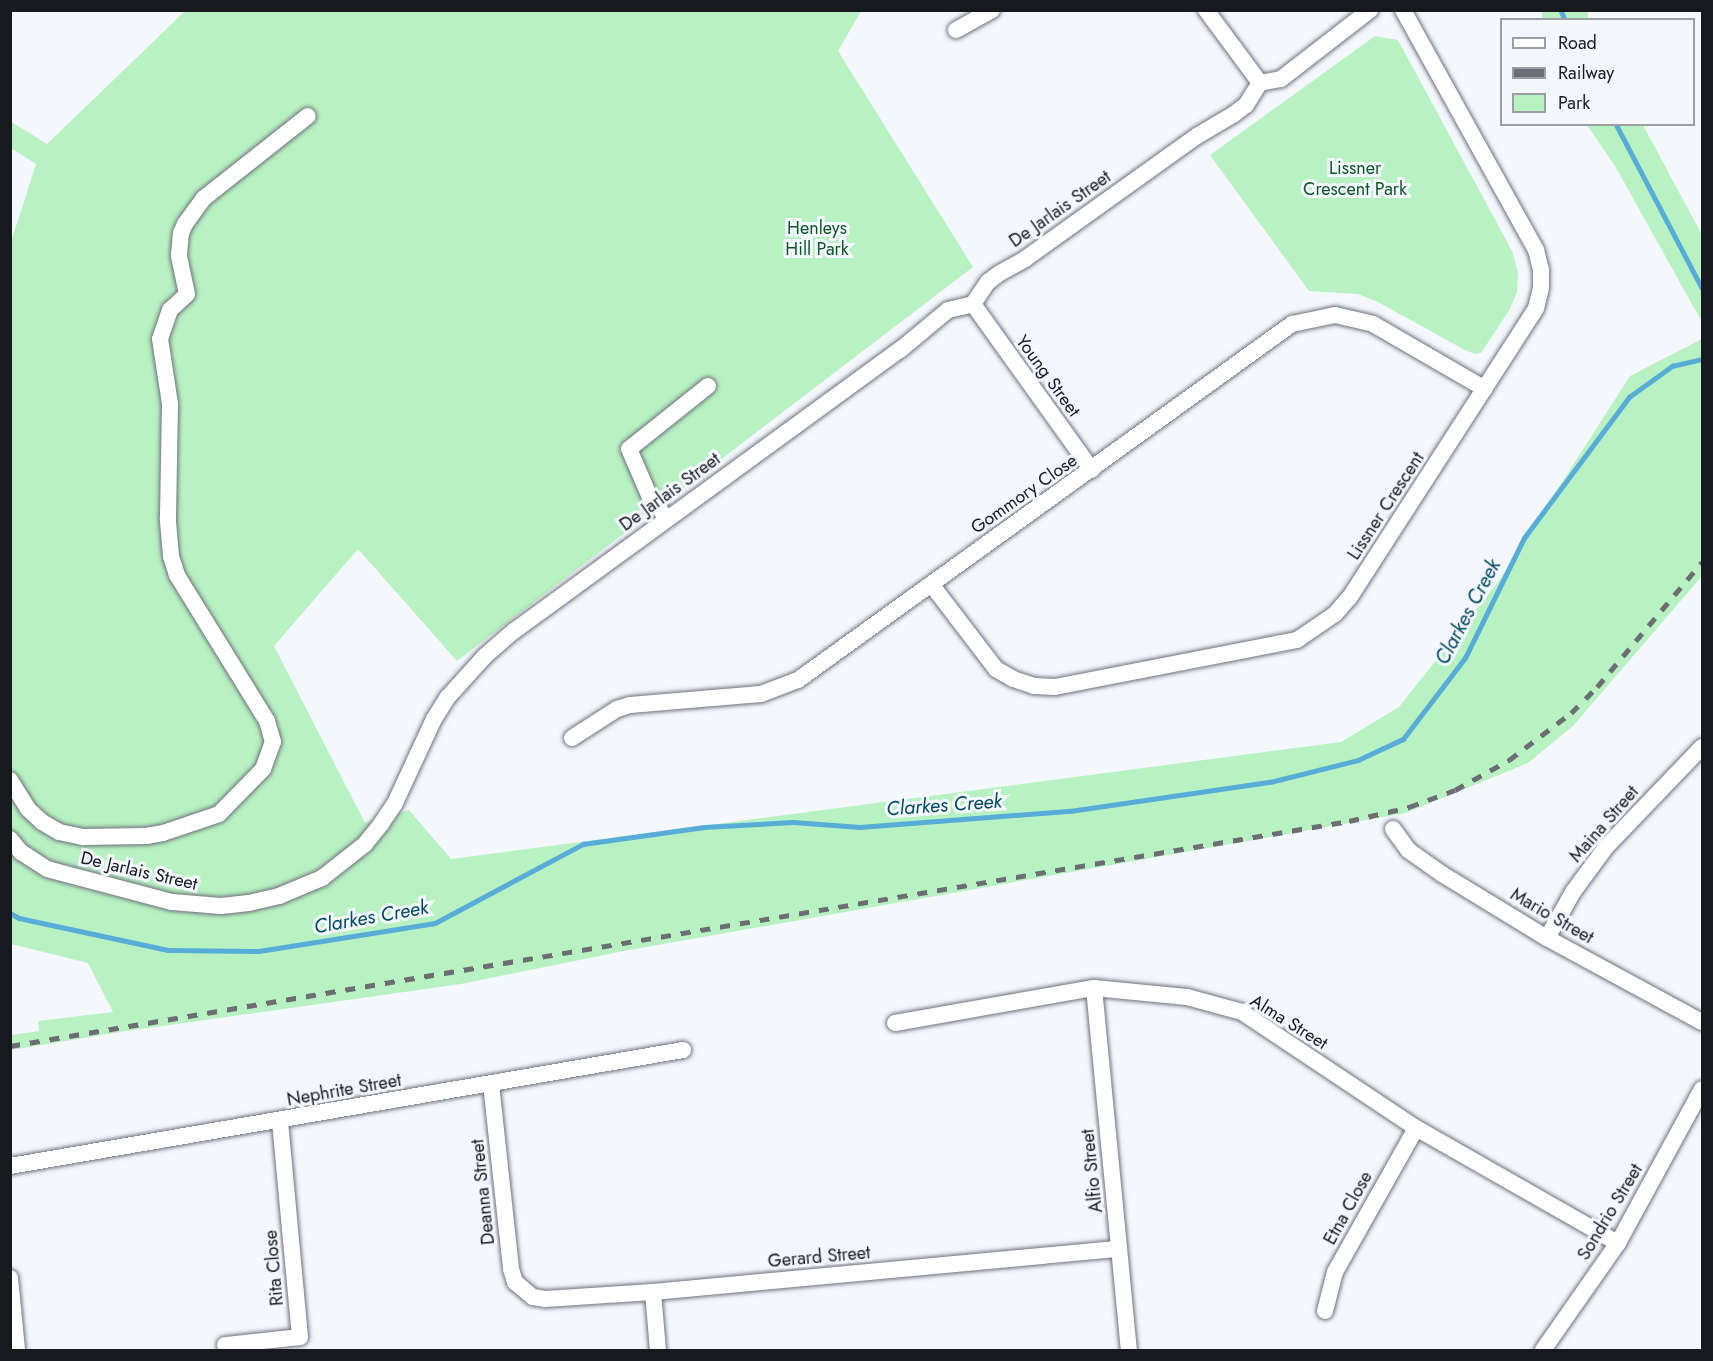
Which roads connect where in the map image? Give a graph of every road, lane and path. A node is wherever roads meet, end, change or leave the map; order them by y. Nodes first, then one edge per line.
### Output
1 (992, 10) edge
2 (1206, 10) edge
3 (1370, 10) edge
4 (1403, 10) edge
5 (956, 30) dead end
6 (1260, 83) junction
7 (308, 116) dead end
8 (973, 304) junction
9 (708, 386) dead end
10 (1485, 389) junction
11 (1092, 470) junction
12 (667, 519) junction
13 (931, 584) junction
14 (572, 738) dead end
15 (1702, 747) edge
16 (10, 780) edge
17 (1394, 829) dead end
18 (10, 839) edge
19 (1547, 938) junction
20 (1094, 988) junction
21 (1702, 1022) edge
22 (895, 1023) dead end
23 (683, 1050) dead end
24 (491, 1084) junction
25 (1702, 1089) edge
26 (280, 1120) junction
27 (1416, 1128) junction
28 (10, 1166) edge
29 (1618, 1243) junction
30 (1119, 1249) junction
31 (10, 1278) edge
32 (523, 1292) joint
33 (653, 1292) junction
34 (1325, 1311) dead end
35 (225, 1345) dead end
36 (17, 1350) edge
37 (658, 1350) edge
38 (1129, 1350) edge
39 (1543, 1350) edge

1 - 5 street
2 - 6 street
3 - 6 street
4 - 10 street, Lissner Crescent
6 - 8 street, De Jarlais Street
7 - 16 street
8 - 11 street, Young Street
8 - 12 street, De Jarlais Street
9 - 12 street
10 - 11 street, Gommory Close
10 - 13 street, Lissner Crescent
11 - 13 street, Gommory Close
12 - 18 street, De Jarlais Street
13 - 14 street, Gommory Close
15 - 19 street, Maina Street
17 - 19 street, Mario Street
19 - 21 street, Mario Street
20 - 22 street, Alma Street
20 - 27 street, Alma Street
20 - 30 street, Alfio Street
23 - 24 street, Nephrite Street
24 - 26 street, Nephrite Street
24 - 32 street, Deanna Street
25 - 29 street, Sondrio Street
26 - 28 street, Nephrite Street
26 - 35 street, Rita Close
27 - 29 street, Alma Street
27 - 34 street, Etna Close
29 - 39 street, Sondrio Street
30 - 33 street, Gerard Street
30 - 38 street, Alfio Street
31 - 36 street
32 - 33 street, Gerard Street
33 - 37 street

